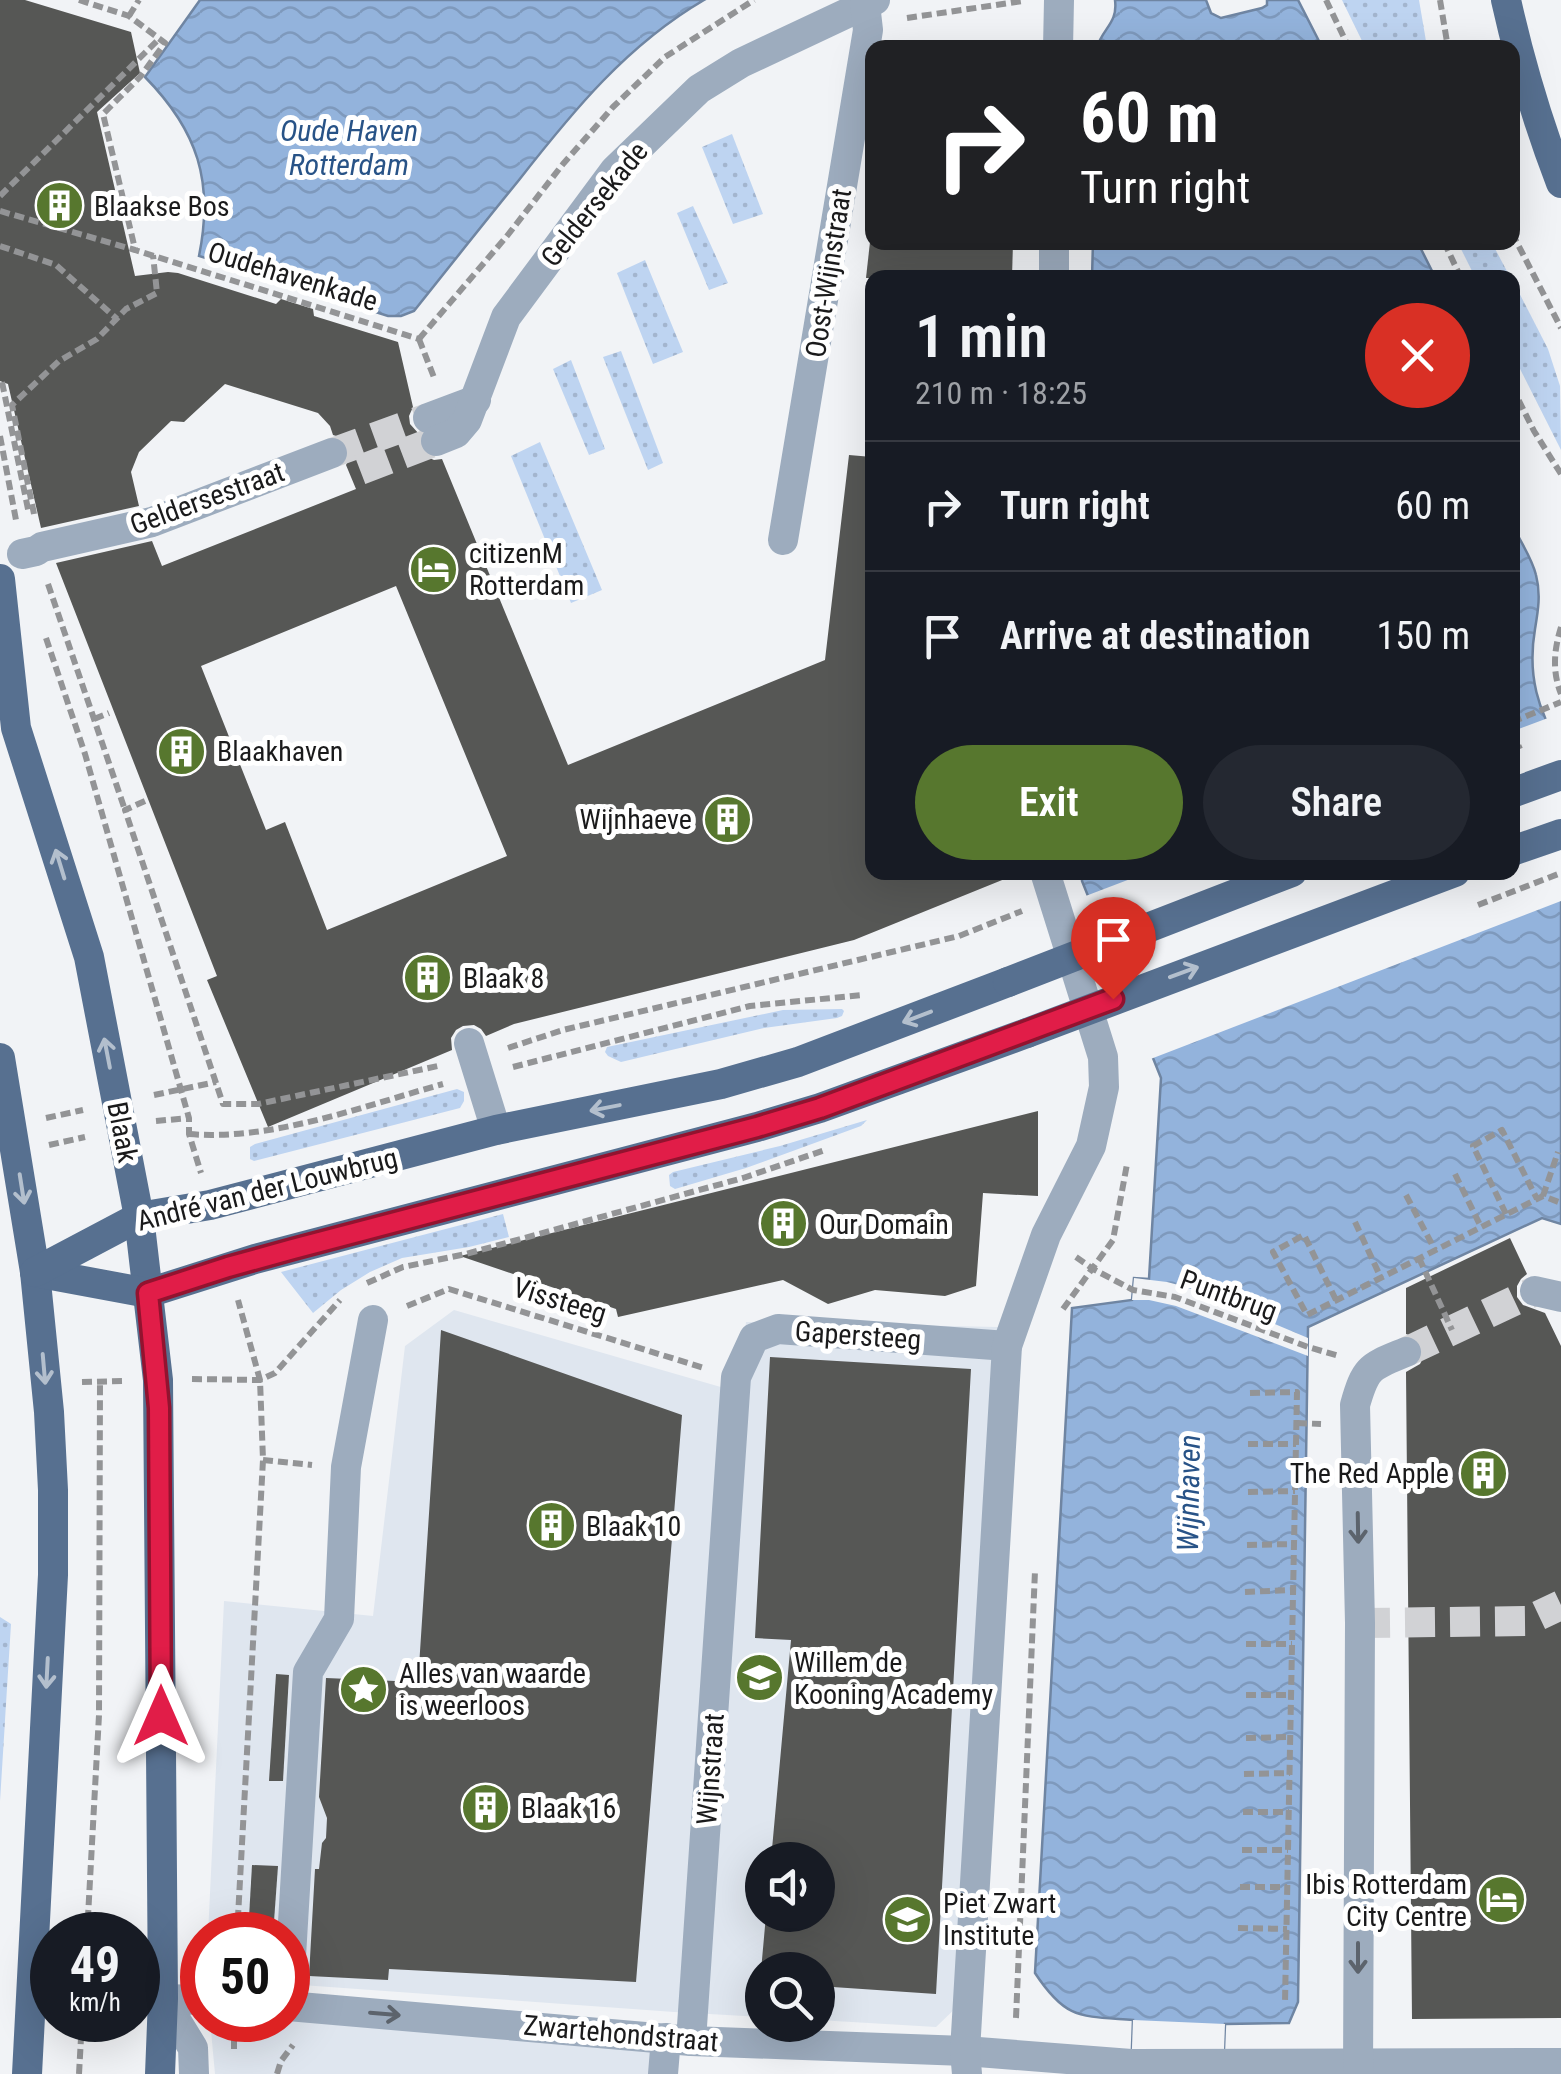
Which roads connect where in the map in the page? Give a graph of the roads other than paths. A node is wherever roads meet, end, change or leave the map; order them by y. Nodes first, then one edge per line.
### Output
1 (1059, 0) edge
2 (1506, 0) edge
3 (869, 11) edge
4 (1058, 40) edge
5 (1515, 40) edge
6 (1520, 60) edge
7 (1561, 183) edge
8 (432, 430) tunnel mouth
9 (332, 453) tunnel mouth
10 (783, 540) dead end
11 (32, 542) road end
12 (0, 578) edge
13 (0, 698) edge
14 (16, 728) junction
15 (1561, 775) edge
16 (1520, 789) edge
17 (1561, 834) edge
18 (1520, 848) edge
19 (1047, 880) edge
20 (1271, 880) edge
21 (1433, 880) edge
22 (0, 1058) edge
23 (473, 1059) road end
24 (496, 1130) junction
25 (139, 1217) junction
26 (35, 1272) junction
27 (148, 1293) junction
28 (373, 1320) road end
29 (1007, 1346) junction
30 (1406, 1352) tunnel mouth
31 (736, 1378) joint
32 (294, 1912) edge
33 (163, 1999) junction
34 (180, 1999) edge
35 (310, 2008) edge
36 (679, 2039) junction
37 (966, 2063) edge
38 (1561, 2063) edge
39 (1358, 2069) edge
40 (27, 2074) edge
41 (160, 2074) edge
42 (194, 2074) edge
43 (664, 2074) edge

1 - 4 street
2 - 5 main road
3 - 8 street, Geldersekade
3 - 10 street, Oost-Wijnstraat
6 - 7 main road
9 - 11 street, Geldersestraat
12 - 14 main road, Blaak
13 - 14 main road
25 -> 14 main road, Blaak
15 - 16 main road
17 - 18 main road
19 - 29 street
20 -> 24 main road, André van der Louwbrug, bridge
27 -> 21 main road, bridge
22 -> 26 main road
23 - 24 street
24 - 25 main road, André van der Louwbrug
25 - 26 main road, André van der Louwbrug
25 - 27 main road, Blaak
26 - 27 main road
26 -> 40 main road
27 - 33 main road, Blaak
28 - 32 street
29 - 31 street, Gapersteeg
29 - 37 street
30 -> 39 street
31 - 36 street, Wijnstraat
33 - 34 street
33 - 41 main road, Blaak
33 - 42 street
35 -> 36 street, Zwartehondstraat
36 - 37 street, Zwartehondstraat
36 - 43 street, Wijnstraat
37 - 39 street, Zwartehondstraat
38 - 39 street, Zwartehondstraat

